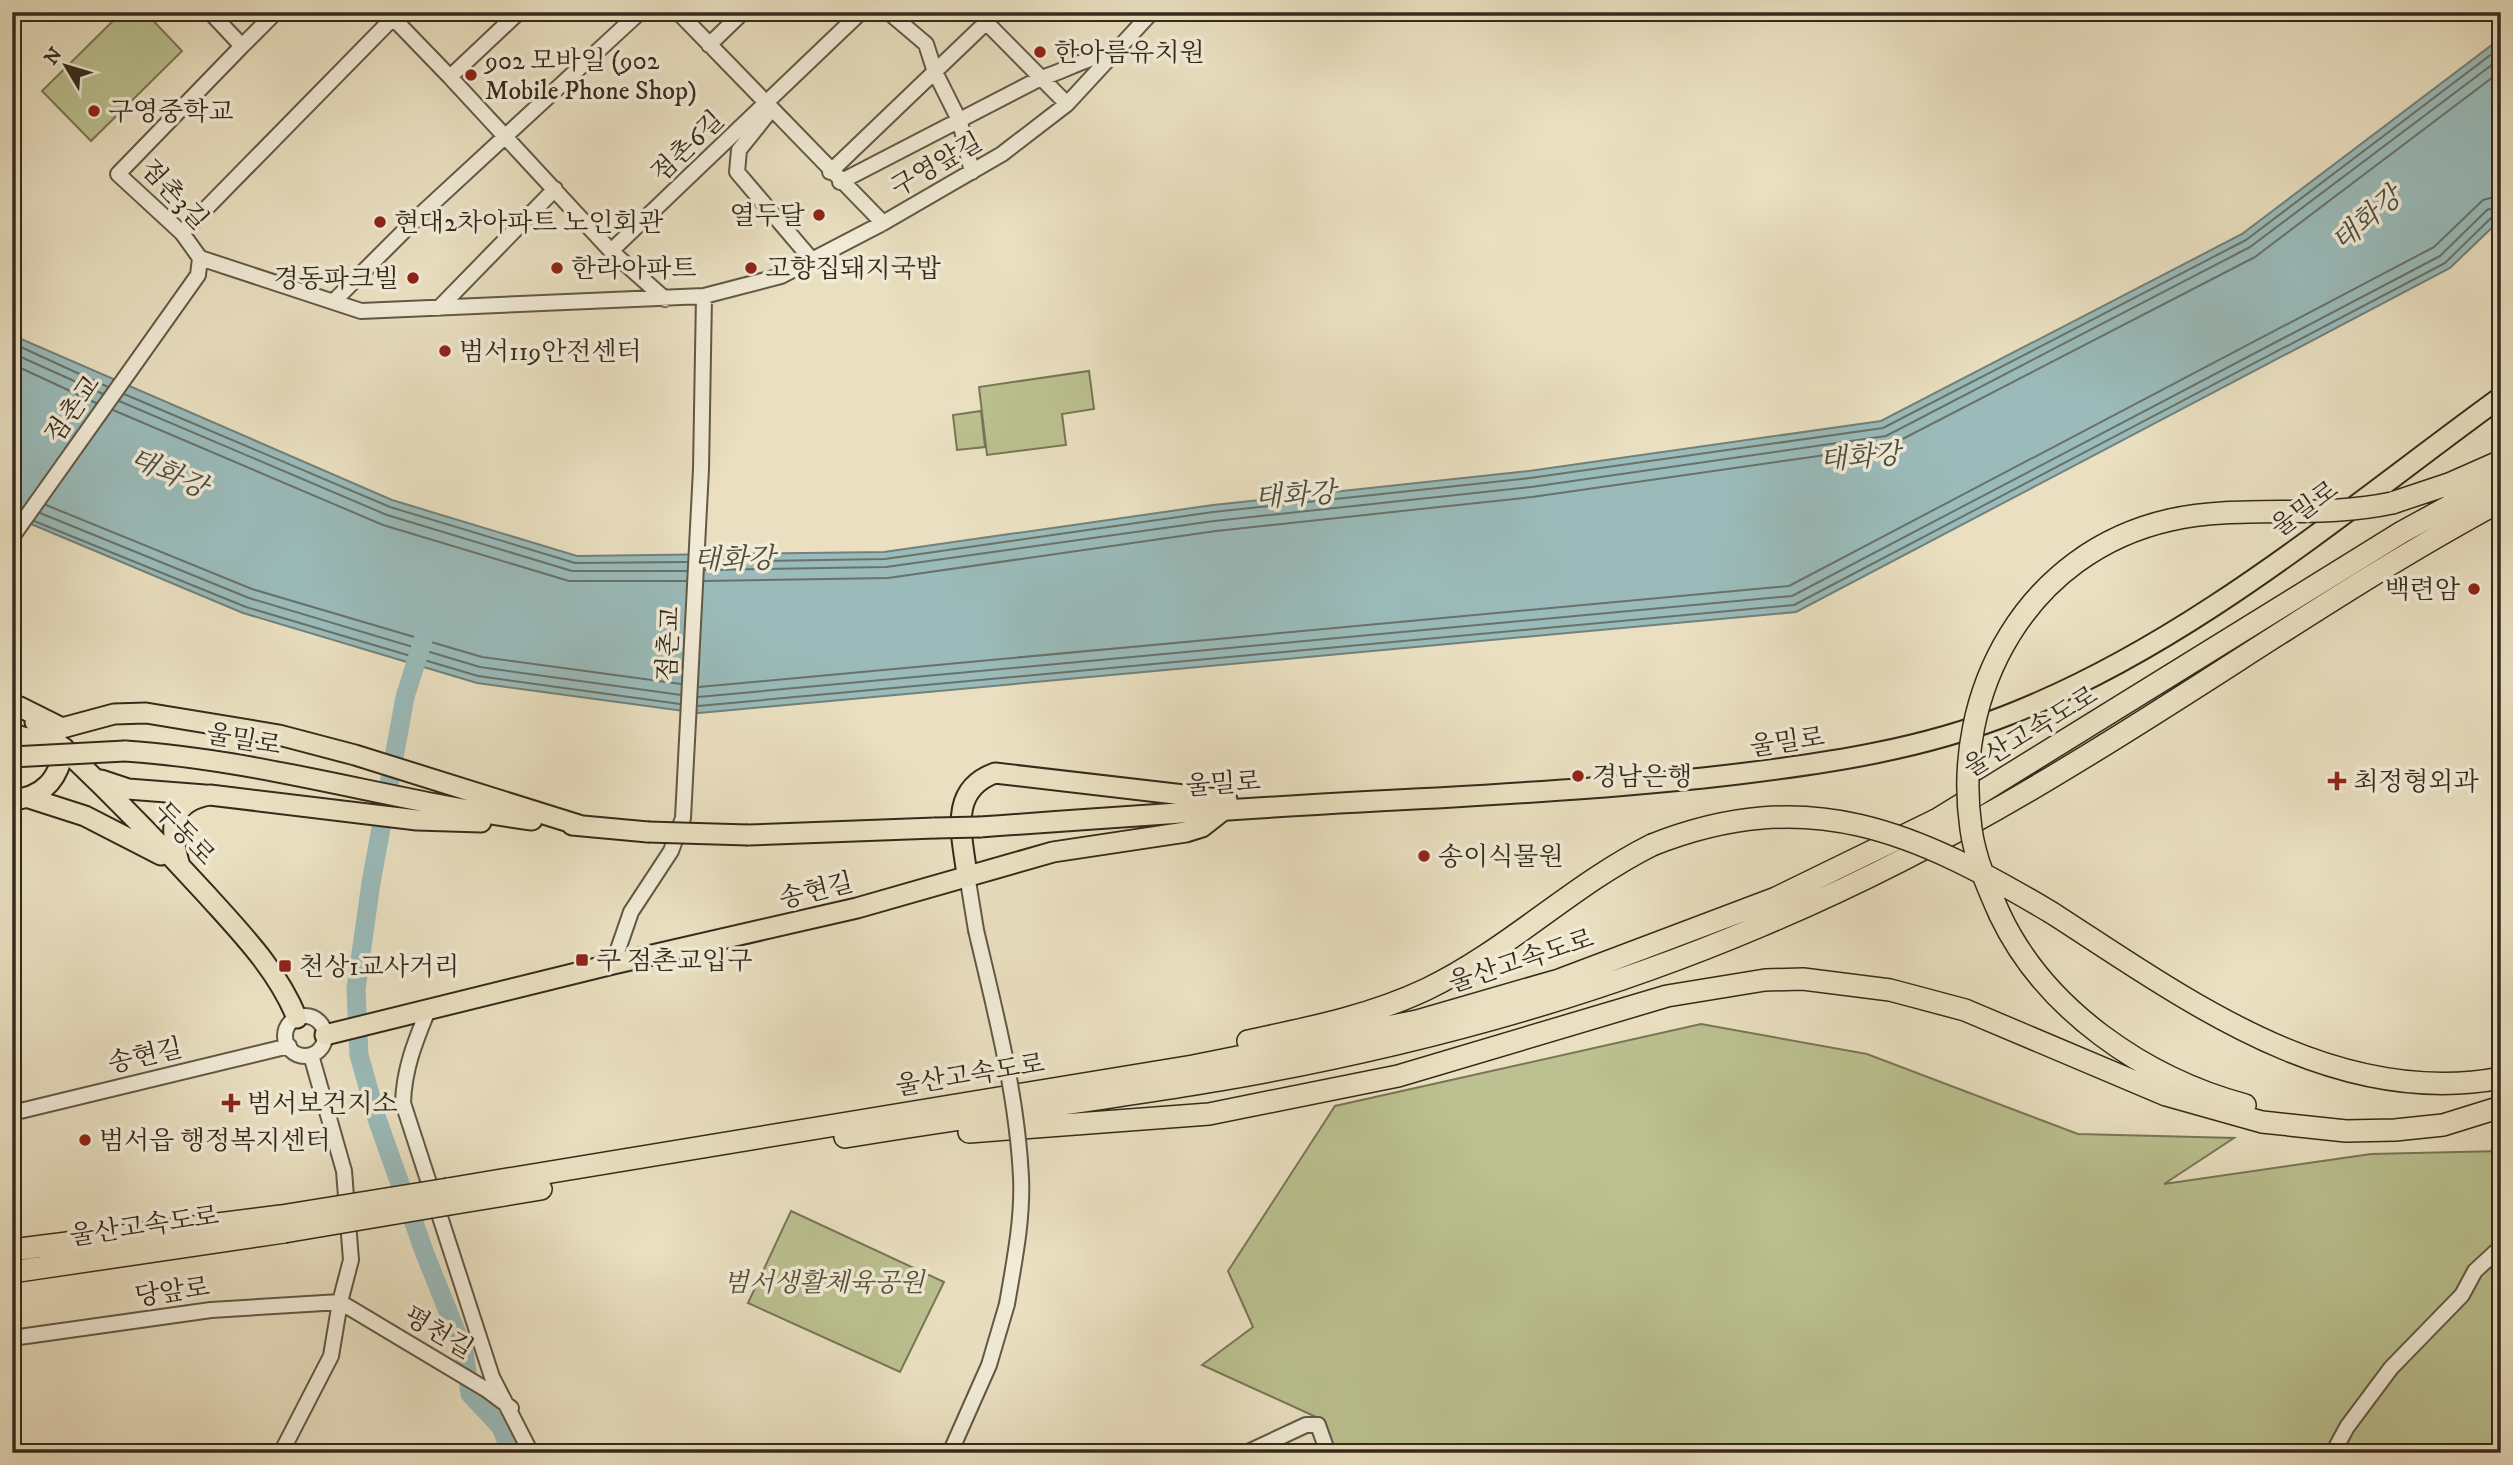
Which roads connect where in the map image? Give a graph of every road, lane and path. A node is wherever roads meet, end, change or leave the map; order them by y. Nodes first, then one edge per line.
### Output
1 (210, 12) edge
2 (276, 12) edge
3 (519, 12) edge
4 (640, 12) edge
5 (678, 12) edge
6 (743, 12) edge
7 (862, 12) edge
8 (892, 12) edge
9 (997, 12) edge
10 (1152, 12) edge
11 (391, 15) edge
12 (981, 18) edge
13 (709, 45) junction
14 (242, 46) junction
15 (1115, 54) junction
16 (935, 72) junction
17 (450, 76) junction
18 (1041, 78) junction
19 (1068, 104) junction
20 (768, 107) junction
21 (960, 122) junction
22 (507, 137) junction
23 (972, 172) junction
24 (835, 177) junction
25 (555, 189) junction
26 (883, 223) junction
27 (182, 233) junction
28 (611, 251) junction
29 (200, 258) junction
30 (812, 260) junction
31 (704, 296) junction
32 (665, 299) junction
33 (332, 302) junction
34 (439, 308) junction
35 (2501, 384) edge
36 (2501, 397) edge
37 (2444, 439) junction
38 (2501, 461) edge
39 (2501, 478) edge
40 (2501, 501) edge
41 (12, 537) edge
42 (16, 704) edge
43 (104, 716) junction
44 (12, 734) edge
45 (67, 752) junction
46 (12, 757) edge
47 (93, 777) junction
48 (210, 795) junction
49 (21, 799) edge
50 (1275, 806) junction
51 (1225, 809) junction
52 (418, 811) junction
53 (582, 826) junction
54 (180, 866) junction
55 (967, 875) junction
56 (613, 964) junction
57 (428, 1010) junction
58 (297, 1018) junction
59 (332, 1033) junction
60 (289, 1046) junction
61 (311, 1055) junction
62 (1122, 1077) junction
63 (2501, 1078) edge
64 (2501, 1107) edge
65 (12, 1113) edge
66 (922, 1128) junction
67 (449, 1197) junction
68 (283, 1224) junction
69 (2501, 1247) edge
70 (14, 1250) edge
71 (15, 1273) edge
72 (340, 1302) junction
73 (12, 1338) edge
74 (511, 1408) junction
75 (956, 1449) edge
76 (281, 1453) edge
77 (531, 1453) edge
78 (1246, 1453) edge
79 (1328, 1453) edge
80 (2333, 1453) edge

1 - 14 street
2 - 14 street
3 - 17 street
4 - 22 street
5 - 13 street
6 - 13 street
7 - 20 street, 점촌6길
8 - 16 street
9 - 12 street
10 - 15 street, 구영앞길
11 - 17 street
11 - 27 street
12 - 16 street
12 - 18 street
13 - 20 street
14 - 27 street, 점촌3길
15 - 18 street
15 - 19 street, 구영앞길
16 - 21 street
16 - 24 street
17 - 22 street
18 - 19 street
18 - 21 street
19 - 23 street, 구영앞길
20 - 24 street
20 - 28 street, 점촌6길
20 - 30 street
21 - 23 street
21 - 24 street
22 - 25 street
22 - 33 street
23 - 26 street, 구영앞길
24 - 26 street
25 - 28 street
25 - 34 street
26 - 30 street, 구영앞길
27 - 29 street, 점촌3길
28 - 32 street
29 - 33 street, 구영앞길
29 - 41 street, 점촌교
30 - 31 street, 구영앞길
31 - 32 street, 구영앞길
31 - 56 street, 점촌교
32 - 34 street, 구영앞길
33 - 34 street, 구영앞길
35 - 37 main road
36 - 37 main road, 울밀로
37 - 50 main road, 울밀로
38 - 64 highway, bridge
39 - 62 highway, 울산고속도로
40 - 66 highway, 울산고속도로
42 - 43 main road
42 - 45 main road, 두동로
43 - 45 main road
43 - 53 main road
44 - 45 main road
45 - 47 main road, 두동로
45 - 49 main road
46 - 52 main road, 울밀로, bridge
47 - 48 main road
47 - 54 main road, 두동로
48 - 52 main road
48 - 54 main road
49 - 54 main road
50 - 51 main road, 울밀로
50 - 55 main road
51 - 53 main road, 울밀로, bridge
51 - 55 main road, 송현길
52 - 53 main road
54 - 58 main road, 두동로
55 - 56 main road, 송현길
55 - 75 street, bridge
56 - 57 main road
57 - 59 main road
57 - 74 street, 평천길
58 - 59 street
58 - 60 street
59 - 61 street
60 - 61 street
60 - 65 street, 송현길
61 - 72 street
62 - 63 highway, bridge
62 - 67 highway, 울산고속도로
64 - 66 highway
66 - 67 highway, 울산고속도로
67 - 68 highway, bridge
68 - 70 highway, 울산고속도로
68 - 71 highway, 울산고속도로
69 - 80 street
72 - 73 street, 당앞로
72 - 74 street, 평천길
72 - 76 street
74 - 77 street, 평천길
78 - 79 street

